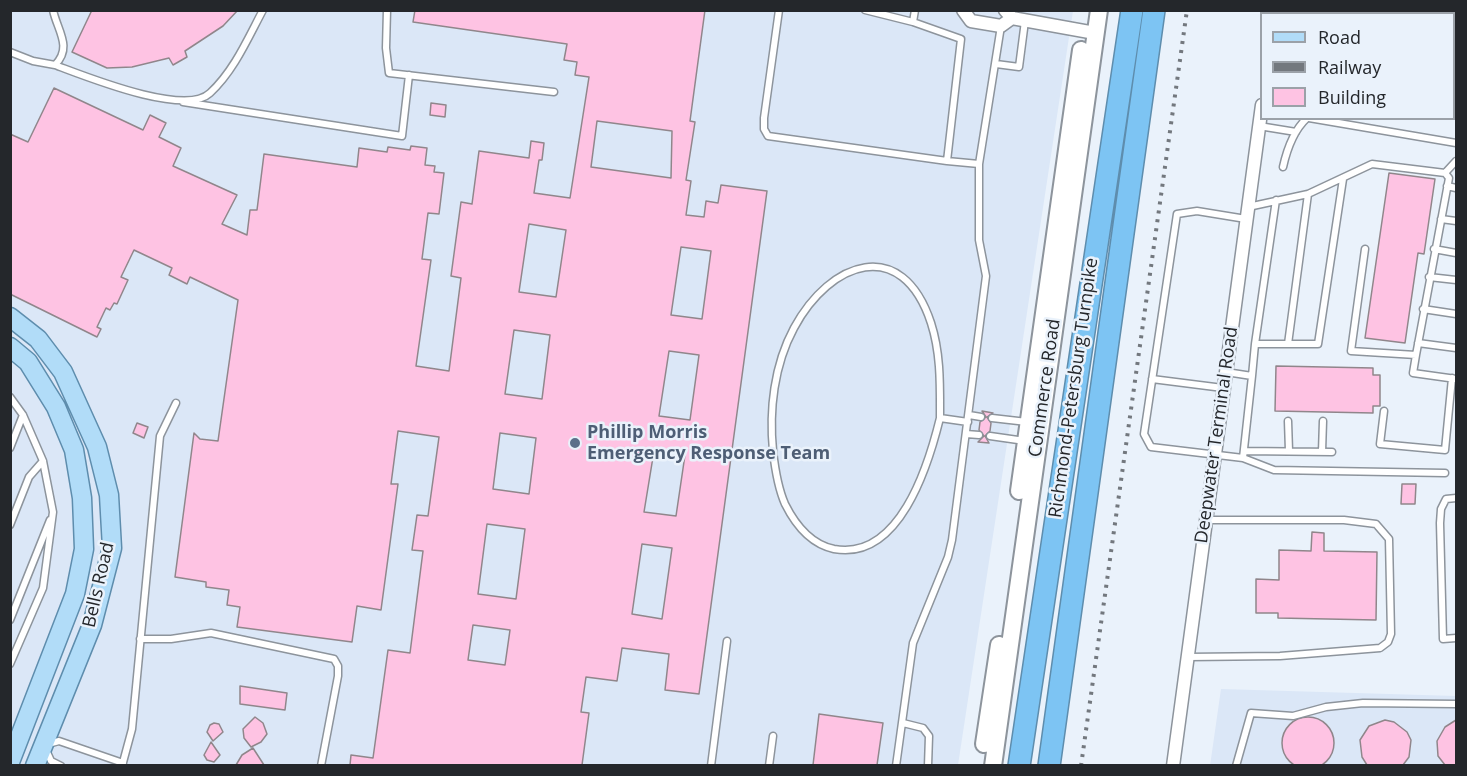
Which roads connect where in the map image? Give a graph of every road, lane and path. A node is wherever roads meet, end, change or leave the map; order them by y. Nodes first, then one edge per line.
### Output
1 (53, 10) edge
2 (263, 10) edge
3 (387, 10) edge
4 (779, 10) edge
5 (866, 10) edge
6 (915, 10) edge
7 (963, 10) edge
8 (1087, 10) edge
9 (1099, 10) edge
10 (1132, 10) edge
11 (1154, 10) edge
12 (1014, 16) edge
13 (913, 22) junction
14 (1001, 26) junction
15 (1089, 32) junction
16 (10, 52) edge
17 (996, 64) junction
18 (55, 65) junction
19 (409, 75) junction
20 (554, 92) dead end
21 (183, 102) junction
22 (1260, 119) edge
23 (1306, 120) edge
24 (1320, 120) edge
25 (1259, 126) junction
26 (1296, 132) junction
27 (1456, 143) edge
28 (947, 161) junction
29 (1456, 161) edge
30 (979, 164) junction
31 (1283, 167) dead end
32 (1445, 173) junction
33 (1342, 179) junction
34 (1447, 186) junction
35 (1456, 188) edge
36 (1308, 194) junction
37 (1276, 200) junction
38 (1247, 213) junction
39 (1441, 219) junction
40 (1456, 221) edge
41 (1365, 249) dead end
42 (1434, 249) junction
43 (1456, 252) edge
44 (1429, 277) junction
45 (1456, 280) edge
46 (1423, 309) junction
47 (1456, 314) edge
48 (10, 317) edge
49 (1418, 343) junction
50 (1255, 344) junction
51 (1288, 344) junction
52 (10, 347) edge
53 (1456, 348) edge
54 (1416, 356) junction
55 (1226, 372) junction
56 (1252, 376) junction
57 (1152, 379) junction
58 (1454, 379) edge
59 (1223, 388) junction
60 (10, 397) edge
61 (176, 403) dead end
62 (1384, 411) dead end
63 (23, 415) junction
64 (981, 417) dead end
65 (940, 418) junction
66 (968, 418) junction
67 (992, 418) dead end
68 (1288, 421) dead end
69 (1323, 421) dead end
70 (1033, 423) junction
71 (966, 434) junction
72 (979, 435) dead end
73 (990, 436) dead end
74 (1031, 442) junction
75 (10, 448) edge
76 (1289, 451) junction
77 (1322, 452) junction
78 (1332, 452) dead end
79 (1244, 454) junction
80 (1214, 455) junction
81 (43, 461) junction
82 (1445, 473) dead end
83 (1456, 498) edge
84 (53, 512) junction
85 (1206, 520) junction
86 (10, 525) edge
87 (10, 620) edge
88 (1456, 638) edge
89 (140, 639) junction
90 (727, 641) dead end
91 (1187, 657) junction
92 (10, 664) edge
93 (1456, 704) edge
94 (903, 723) junction
95 (19, 733) junction
96 (773, 736) dead end
97 (44, 745) junction
98 (10, 762) edge
99 (123, 764) edge
100 (35, 765) edge
101 (61, 765) edge
102 (321, 765) edge
103 (711, 765) edge
104 (769, 765) edge
105 (896, 765) edge
106 (928, 765) edge
107 (981, 765) edge
108 (993, 765) edge
109 (1019, 765) edge
110 (1049, 765) edge
111 (1173, 765) edge
112 (1236, 765) edge

1 - 18 lane
2 - 21 lane
3 - 19 lane
4 - 28 lane
5 - 13 lane
6 - 13 lane
7 - 14 street
8 - 15 main road, Commerce Road
9 - 15 main road, Commerce Road
10 - 109 highway, Richmond-Petersburg Turnpike
11 - 110 highway, Richmond-Petersburg Turnpike
12 - 14 street
12 - 15 street
12 - 17 lane
13 - 28 lane
14 - 17 lane
15 - 70 main road, Commerce Road
16 - 18 lane
17 - 30 lane
18 - 21 lane
19 - 20 lane
19 - 21 lane
22 - 25 street, Deepwater Terminal Road
23 - 26 lane
24 - 27 lane
25 - 26 lane
25 - 38 street, Deepwater Terminal Road
26 - 31 lane
28 - 30 lane
29 - 32 lane
30 - 66 lane
32 - 33 lane
32 - 34 lane
33 - 36 lane
33 - 51 lane
34 - 35 lane
34 - 39 lane
36 - 37 lane
36 - 51 lane
37 - 38 lane
37 - 50 lane
38 - 55 street, Deepwater Terminal Road
38 - 57 lane
39 - 40 lane
39 - 42 lane
41 - 54 lane
42 - 43 lane
42 - 44 lane
44 - 45 lane
44 - 46 lane
46 - 47 lane
46 - 49 lane
48 - 97 main road, Bells Road
49 - 53 lane
49 - 54 lane
50 - 51 lane
50 - 56 lane
52 - 95 main road, Bells Road
54 - 58 lane
55 - 56 lane
55 - 59 street, Deepwater Terminal Road
56 - 79 lane
57 - 59 lane
57 - 80 lane
58 - 62 lane
59 - 80 street, Deepwater Terminal Road
60 - 63 lane
61 - 89 lane
63 - 75 lane
63 - 81 lane
64 - 66 lane
65 - 65 lane
65 - 66 lane
66 - 71 lane
67 - 70 lane
68 - 76 lane
69 - 77 lane
70 - 74 main road, Commerce Road
71 - 72 lane
71 - 94 lane
73 - 74 lane
74 - 107 main road, Commerce Road
74 - 108 main road, Commerce Road
76 - 77 lane
76 - 79 lane
77 - 78 lane
79 - 80 lane
79 - 82 lane
80 - 85 street, Deepwater Terminal Road
81 - 84 lane
81 - 86 lane
83 - 88 lane
84 - 87 lane
84 - 92 lane
85 - 91 street, Deepwater Terminal Road
85 - 91 lane
89 - 99 lane
89 - 102 lane
90 - 103 lane
91 - 111 street, Deepwater Terminal Road
93 - 112 lane
94 - 105 lane
94 - 106 lane
95 - 97 main road
95 - 98 main road, Bells Road
96 - 104 lane
97 - 99 lane
97 - 100 main road, Bells Road
97 - 101 lane

